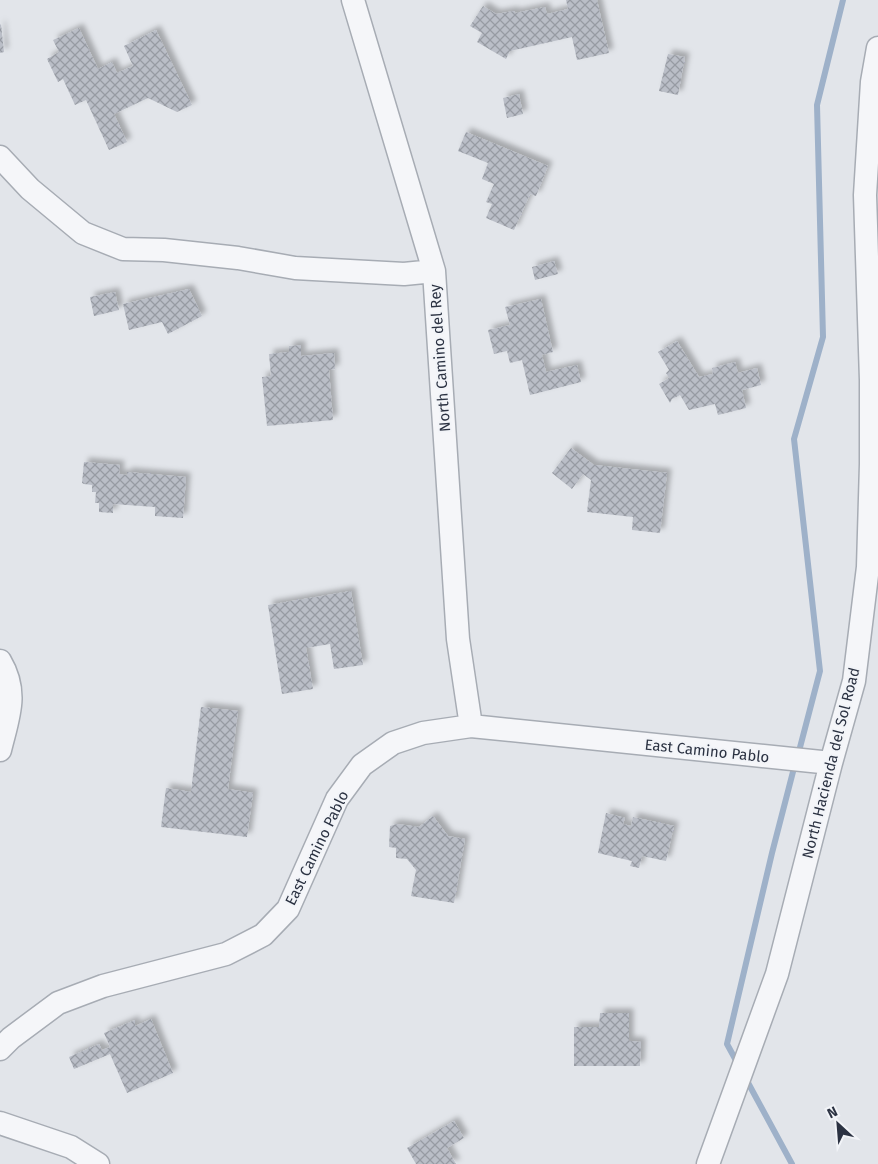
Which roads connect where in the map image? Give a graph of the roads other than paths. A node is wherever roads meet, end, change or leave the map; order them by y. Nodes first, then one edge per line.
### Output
1 (353, 0) edge
2 (878, 48) edge
3 (0, 157) edge
4 (434, 271) junction
5 (874, 501) edge
6 (0, 661) edge
7 (471, 726) junction
8 (0, 750) edge
9 (832, 763) junction
10 (0, 1049) edge
11 (0, 1123) edge
12 (98, 1164) edge
13 (708, 1164) edge

1 - 4 street, North Camino del Rey
2 - 5 street, North Hacienda del Sol Road
3 - 4 street
4 - 7 street, North Camino del Rey
5 - 9 street, North Hacienda del Sol Road
6 - 8 street
7 - 9 street, East Camino Pablo
7 - 10 street, East Camino Pablo
9 - 13 street, North Hacienda del Sol Road
11 - 12 street

